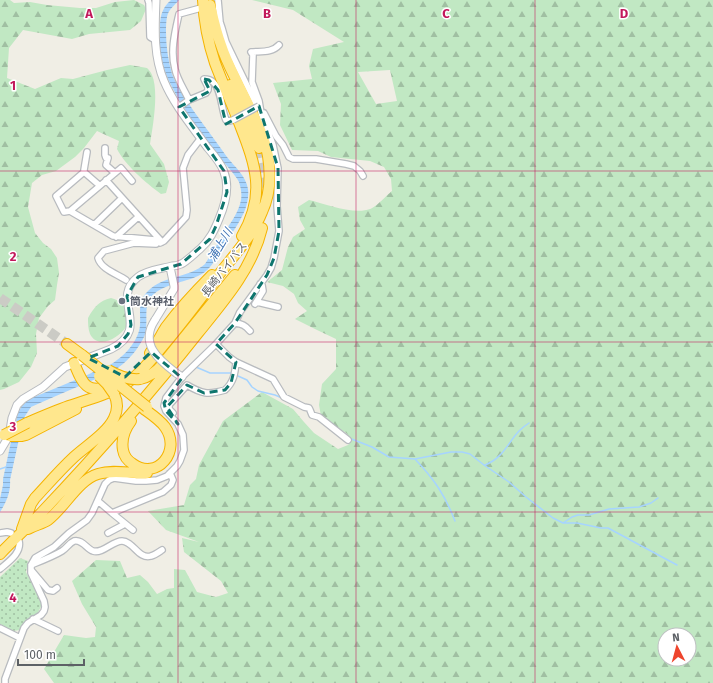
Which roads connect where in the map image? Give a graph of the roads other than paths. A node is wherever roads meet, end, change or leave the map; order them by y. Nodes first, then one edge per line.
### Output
1 (148, 0) edge
2 (156, 0) edge
3 (210, 4) edge
4 (155, 40) junction
5 (279, 46) dead end
6 (221, 77) junction
7 (189, 100) junction
8 (180, 106) junction
9 (259, 106) junction
10 (201, 138) junction
11 (105, 148) dead end
12 (259, 148) tunnel mouth
13 (87, 152) dead end
14 (84, 172) junction
15 (114, 173) junction
16 (363, 176) dead end
17 (106, 180) junction
18 (132, 181) dead end
19 (99, 185) junction
20 (261, 187) dead end
21 (122, 198) junction
22 (70, 211) junction
23 (138, 217) junction
24 (94, 225) junction
25 (116, 237) junction
26 (161, 242) junction
27 (254, 254) junction
28 (171, 270) junction
29 (240, 270) junction
30 (126, 280) dead end
31 (260, 284) junction
32 (278, 307) dead end
33 (235, 323) junction
34 (250, 331) dead end
35 (216, 344) junction
36 (66, 345) tunnel mouth
37 (79, 359) junction
38 (236, 362) junction
39 (179, 375) junction
40 (136, 376) junction
41 (100, 395) junction
42 (146, 408) junction
43 (27, 422) junction
44 (178, 424) junction
45 (4, 435) edge
46 (348, 440) dead end
47 (0, 451) edge
48 (170, 473) junction
49 (98, 501) junction
50 (112, 513) junction
51 (126, 524) junction
52 (23, 530) junction
53 (133, 530) dead end
54 (0, 533) edge
55 (11, 533) dead end
56 (108, 533) dead end
57 (14, 543) junction
58 (162, 550) dead end
59 (0, 554) edge
60 (31, 567) junction
61 (0, 569) edge
62 (57, 588) dead end
63 (33, 619) junction
64 (0, 628) edge
65 (58, 631) dead end
66 (20, 638) junction
67 (4, 680) edge

1 - 4 street
2 - 4 street
3 - 6 highway, 長崎バイパス
3 - 7 street
3 - 9 street
3 - 12 highway
3 - 41 highway, 長崎バイパス
4 - 8 street
5 - 9 street
6 - 20 highway, 長崎バイパス
6 - 40 highway, 長崎バイパス
7 - 8 street
7 - 9 street, bridge
8 - 10 street
9 - 16 street
9 - 31 street
10 - 26 street
10 - 28 street
11 - 15 street
13 - 14 street
14 - 19 street
14 - 22 street
15 - 17 street
15 - 18 street
17 - 19 street
17 - 21 street
19 - 22 street
21 - 23 street
21 - 24 street
22 - 24 street
23 - 25 street
23 - 26 street
24 - 25 street
25 - 26 street
26 - 30 street
27 - 29 highway, 長崎バイパス
27 - 42 highway
27 - 52 highway, 長崎バイパス
28 - 37 street
28 - 39 street, bridge
29 - 40 highway
29 - 52 highway, 長崎バイパス
31 - 32 street
31 - 33 street
33 - 34 street
33 - 35 street
35 - 38 street
35 - 39 street
36 - 37 highway
37 - 40 highway, bridge
37 - 40 highway
37 - 42 highway, bridge
37 - 45 street
37 - 52 highway, bridge
38 - 44 street
38 - 46 street
39 - 44 street
40 - 43 highway, 長崎バイパス
41 - 43 highway, 長崎バイパス
41 - 45 highway
42 - 52 highway
43 - 45 highway, 長崎バイパス, bridge
44 - 48 street
45 - 47 street
48 - 49 street
48 - 50 street
49 - 50 street
49 - 60 street
50 - 51 street
51 - 53 street
51 - 56 street
52 - 57 highway, 長崎バイパス
54 - 55 street
57 - 59 highway, 長崎バイパス
57 - 61 street
58 - 60 street
60 - 62 street
60 - 63 street
63 - 65 street
63 - 66 street
64 - 66 street
66 - 67 street

